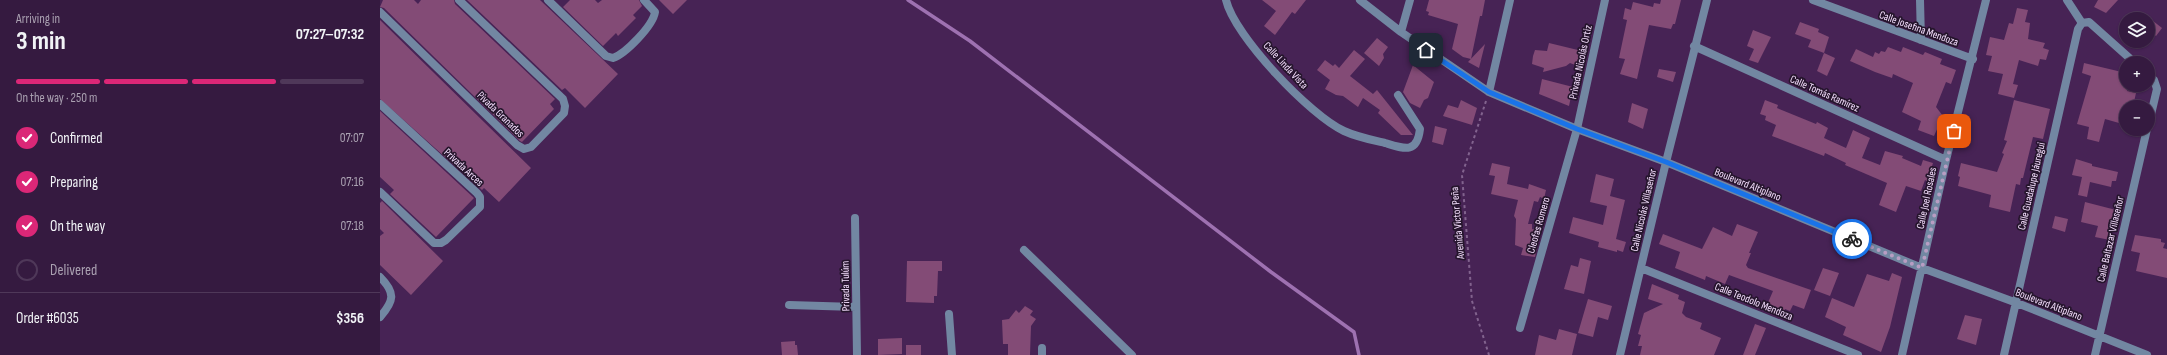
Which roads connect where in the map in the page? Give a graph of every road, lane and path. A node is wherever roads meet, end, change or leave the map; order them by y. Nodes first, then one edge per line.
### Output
1 (459, 0) edge
2 (548, 0) edge
3 (644, 0) edge
4 (1226, 0) edge
5 (1360, 0) edge
6 (1410, 0) edge
7 (1510, 0) edge
8 (1605, 0) edge
9 (1707, 0) edge
10 (1814, 0) edge
11 (1920, 0) edge
12 (1986, 0) edge
13 (2067, 0) edge
14 (380, 12) edge
15 (2082, 23) junction
16 (1401, 32) junction
17 (1921, 40) junction
18 (1694, 46) junction
19 (2127, 56) edge
20 (1973, 59) junction
21 (1489, 92) junction
22 (1398, 95) dead end
23 (380, 104) edge
24 (1577, 129) junction
25 (2146, 136) edge
26 (1946, 160) junction
27 (1666, 162) junction
28 (380, 192) edge
29 (855, 218) dead end
30 (1024, 250) dead end
31 (1642, 268) junction
32 (1922, 268) junction
33 (380, 278) edge
34 (2017, 303) junction
35 (789, 306) dead end
36 (856, 306) junction
37 (949, 314) dead end
38 (380, 317) edge
39 (1520, 328) dead end
40 (2099, 335) junction
41 (857, 355) edge
42 (952, 355) edge
43 (1132, 355) edge
44 (1489, 355) edge
45 (1620, 355) edge
46 (1858, 355) edge
47 (1902, 355) edge
48 (2004, 355) edge
49 (2095, 355) edge
50 (2147, 355) edge

1 - 14 street, Pivada Granados
2 - 3 street
4 - 22 street, Calle Linda Vista
5 - 16 street, Boulevard Altiplano
6 - 16 street
7 - 21 street
8 - 24 street, Privada Nicolás Ortiz
9 - 18 street, Calle Nicolás Villaseñor
10 - 17 street, Calle Josefina Mendoza
11 - 17 street
12 - 20 street, Calle Joel Rosales
13 - 15 street
15 - 19 street
15 - 34 street, Calle Guadalupe Jáuregui
16 - 21 street, Boulevard Altiplano
17 - 20 street, Calle Josefina Mendoza
18 - 26 street, Calle Tomás Ramírez
18 - 27 street, Calle Nicolás Villaseñor
20 - 26 street, Calle Joel Rosales
21 - 24 street, Boulevard Altiplano
21 - 44 path, Avenida Victor Peña
23 - 28 street, Privada Arces
24 - 27 street, Boulevard Altiplano
24 - 39 street, Cleofas Romero
25 - 40 street, Calle Baltazar Villaseñor
26 - 32 street, Calle Joel Rosales
27 - 31 street, Calle Nicolás Villaseñor
27 - 32 street, Boulevard Altiplano
29 - 36 street, Privada Tulúm
30 - 43 street
31 - 45 street, Calle Nicolás Villaseñor
31 - 46 street, Calle Teodolo Mendoza
32 - 34 street, Boulevard Altiplano
32 - 47 street, Calle Joel Rosales
33 - 38 street
34 - 40 street, Boulevard Altiplano
34 - 48 street, Calle Guadalupe Jáuregui
35 - 36 street
36 - 41 street, Privada Tulúm
37 - 42 street
40 - 49 street, Calle Baltazar Villaseñor
40 - 50 street, Boulevard Altiplano

